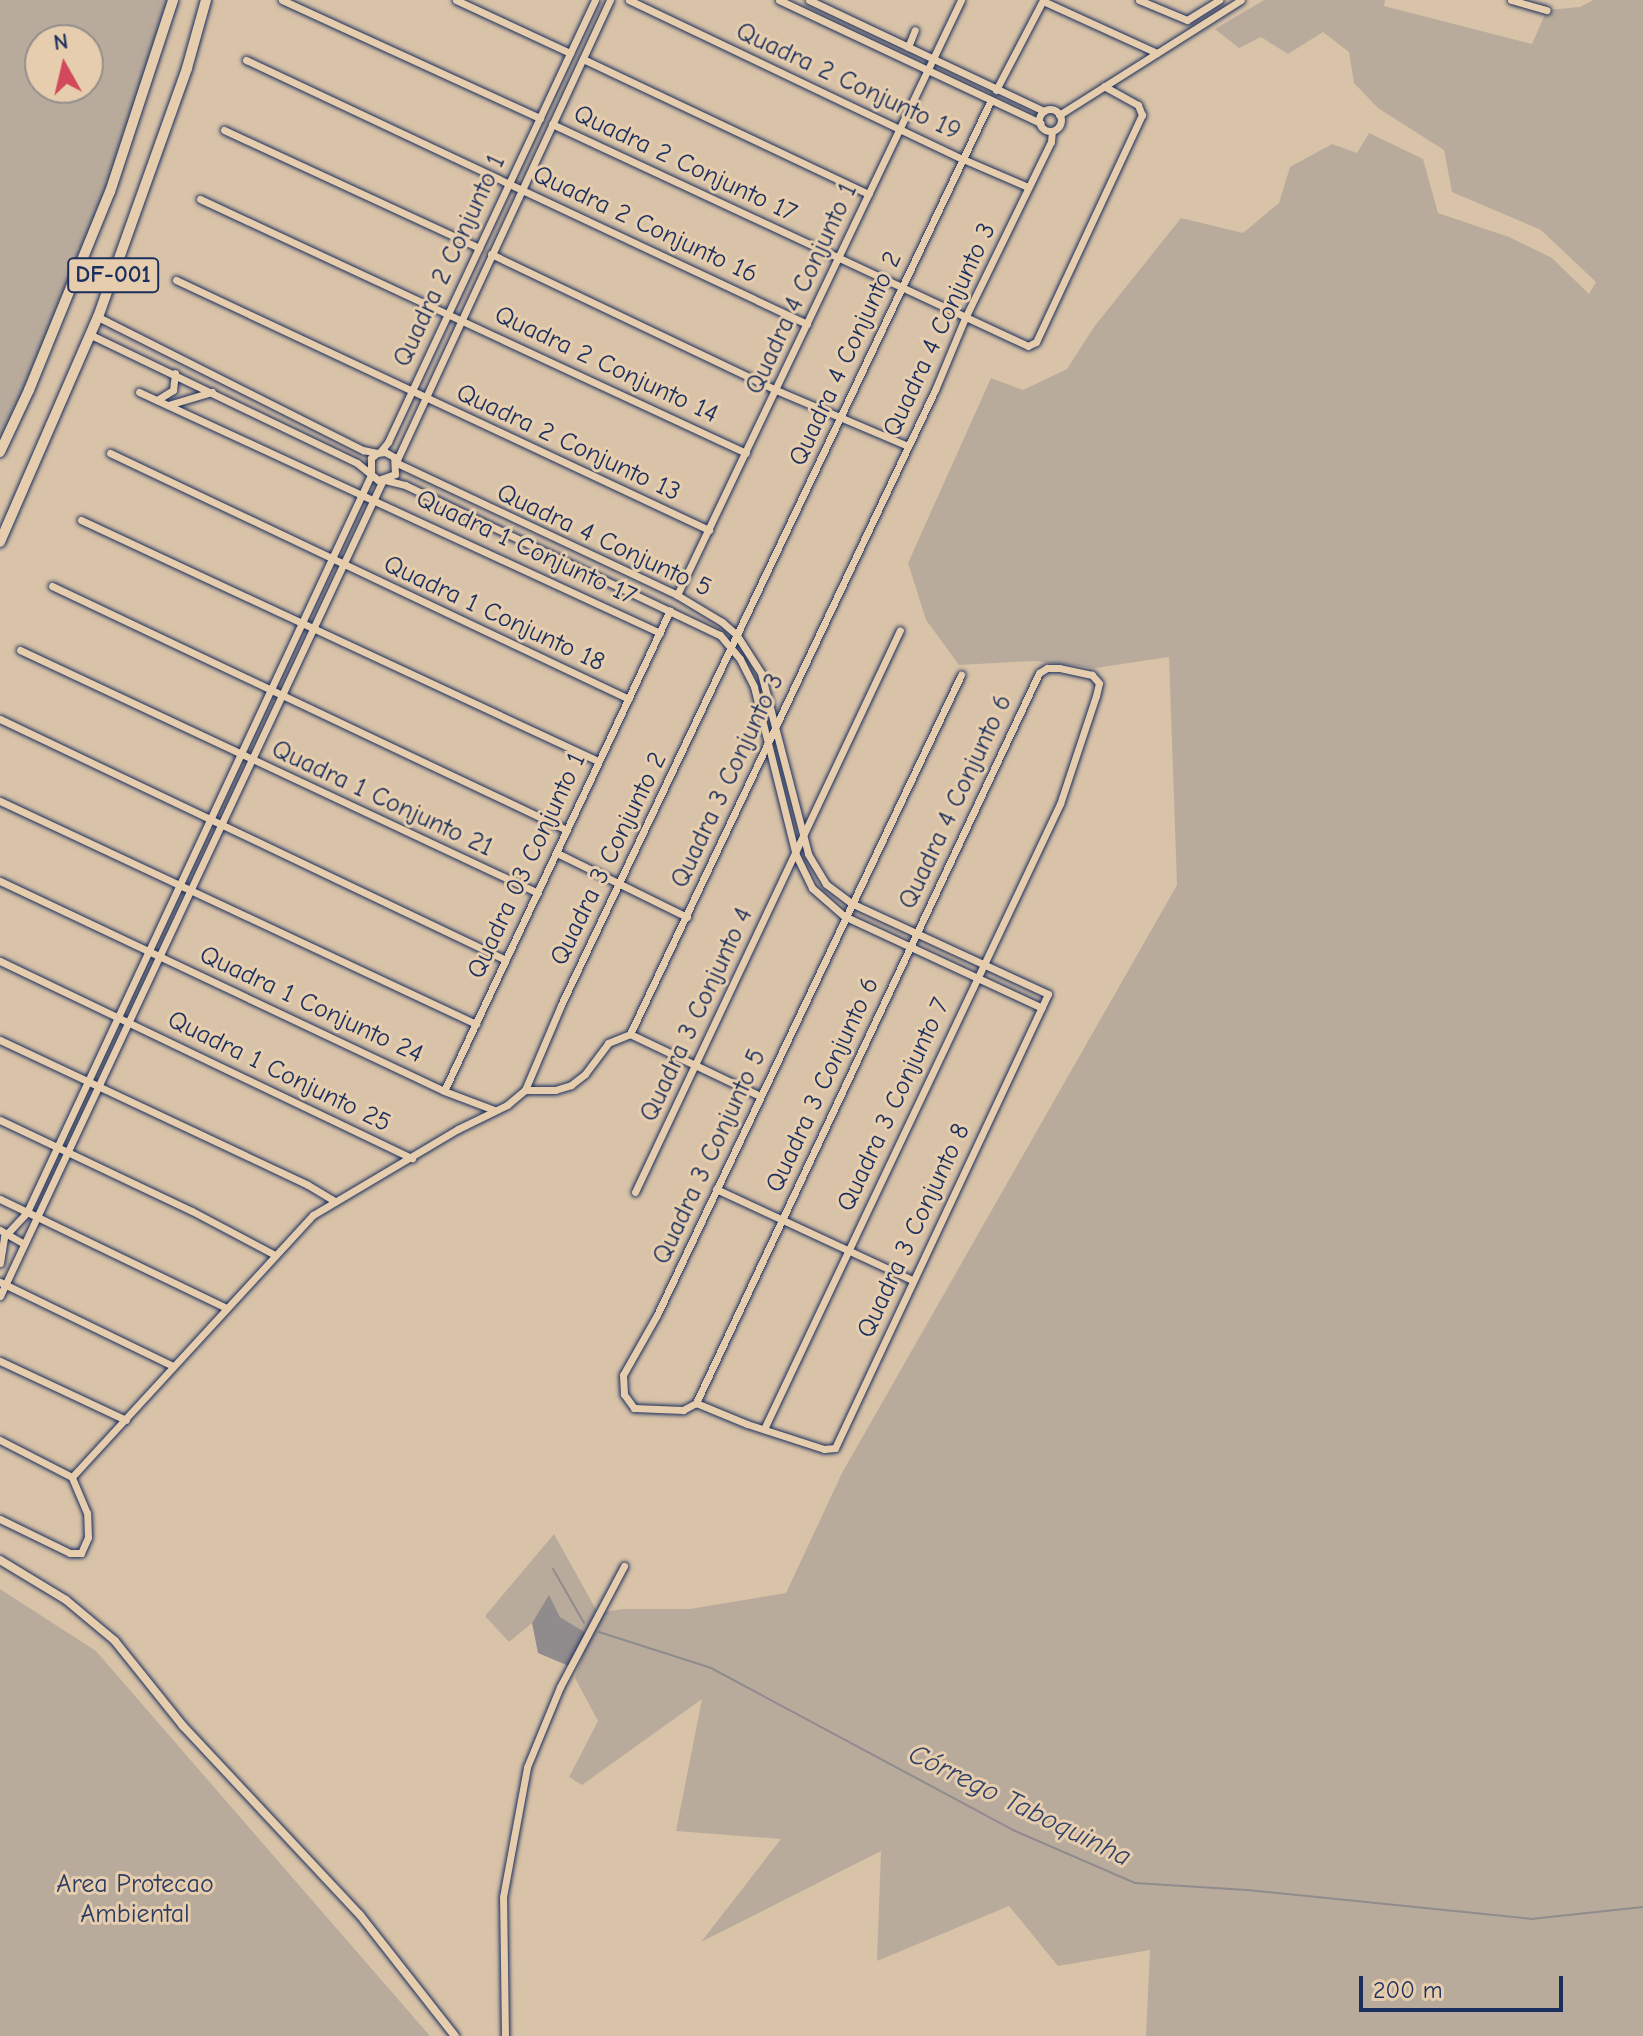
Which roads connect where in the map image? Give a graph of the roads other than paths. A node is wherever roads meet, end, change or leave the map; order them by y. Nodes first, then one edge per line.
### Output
1 (173, 0) edge
2 (206, 0) edge
3 (282, 0) edge
4 (456, 0) edge
5 (595, 0) edge
6 (610, 0) edge
7 (629, 0) edge
8 (779, 0) edge
9 (809, 0) edge
10 (961, 0) edge
11 (1043, 0) edge
12 (1139, 0) edge
13 (1219, 0) edge
14 (1241, 0) edge
15 (1511, 0) edge
16 (1149, 2) edge
17 (1547, 10) dead end
18 (915, 30) dead end
19 (908, 47) junction
20 (570, 53) junction
21 (1157, 53) junction
22 (583, 59) junction
23 (932, 59) junction
24 (246, 60) dead end
25 (927, 70) junction
26 (1104, 86) junction
27 (996, 90) junction
28 (991, 100) junction
29 (1044, 111) junction
30 (1059, 115) junction
31 (540, 118) junction
32 (1040, 123) junction
33 (552, 124) junction
34 (899, 129) junction
35 (224, 130) dead end
36 (1052, 131) junction
37 (963, 159) junction
38 (510, 183) junction
39 (1028, 187) junction
40 (521, 188) junction
41 (869, 194) junction
42 (200, 199) dead end
43 (479, 248) junction
44 (491, 254) junction
45 (838, 257) junction
46 (176, 280) dead end
47 (901, 287) junction
48 (448, 313) junction
49 (98, 317) junction
50 (965, 318) junction
51 (460, 319) junction
52 (807, 324) junction
53 (91, 335) junction
54 (153, 345) junction
55 (175, 357) junction
56 (146, 360) junction
57 (172, 372) junction
58 (776, 390) junction
59 (213, 391) junction
60 (411, 391) junction
61 (139, 392) dead end
62 (424, 397) junction
63 (157, 400) junction
64 (168, 405) junction
65 (840, 418) junction
66 (908, 446) junction
67 (0, 452) edge
68 (110, 453) dead end
69 (378, 453) junction
70 (746, 453) junction
71 (397, 463) junction
72 (371, 474) junction
73 (384, 480) junction
74 (363, 494) junction
75 (374, 499) junction
76 (81, 520) dead end
77 (709, 530) junction
78 (0, 542) edge
79 (861, 545) joint
80 (333, 560) junction
81 (343, 564) junction
82 (52, 586) dead end
83 (668, 591) junction
84 (680, 597) junction
85 (661, 605) junction
86 (674, 612) junction
87 (302, 625) junction
88 (314, 630) junction
89 (900, 630) dead end
90 (660, 633) junction
91 (736, 634) junction
92 (731, 646) junction
93 (20, 650) dead end
94 (1039, 673) joint
95 (961, 675) dead end
96 (271, 690) junction
97 (282, 695) junction
98 (629, 699) junction
99 (0, 719) edge
100 (777, 724) junction
101 (769, 740) junction
102 (240, 755) junction
103 (252, 760) junction
104 (598, 761) junction
105 (0, 801) edge
106 (209, 821) junction
107 (221, 826) junction
108 (567, 830) junction
109 (804, 836) junction
110 (557, 853) junction
111 (796, 855) junction
112 (0, 881) edge
113 (621, 884) junction
114 (179, 886) junction
115 (191, 892) junction
116 (538, 893) junction
117 (851, 903) junction
118 (844, 916) junction
119 (687, 917) junction
120 (916, 933) junction
121 (909, 948) junction
122 (148, 951) junction
123 (160, 956) junction
124 (506, 960) junction
125 (0, 961) edge
126 (982, 963) junction
127 (975, 979) junction
128 (1048, 994) joint
129 (1042, 1008) junction
130 (117, 1016) junction
131 (129, 1022) junction
132 (476, 1024) junction
133 (630, 1034) junction
134 (0, 1040) edge
135 (695, 1066) junction
136 (87, 1082) junction
137 (98, 1088) junction
138 (525, 1090) junction
139 (444, 1091) junction
140 (760, 1096) junction
141 (494, 1110) junction
142 (0, 1120) edge
143 (56, 1147) junction
144 (68, 1152) junction
145 (412, 1158) junction
146 (716, 1189) junction
147 (635, 1192) dead end
148 (0, 1199) edge
149 (333, 1200) junction
150 (27, 1212) junction
151 (38, 1217) junction
152 (783, 1217) junction
153 (3, 1232) edge
154 (1, 1246) edge
155 (22, 1248) junction
156 (850, 1248) junction
157 (275, 1255) junction
158 (0, 1263) edge
159 (912, 1280) junction
160 (3, 1283) edge
161 (0, 1296) edge
162 (226, 1308) junction
163 (0, 1361) edge
164 (173, 1366) junction
165 (696, 1403) junction
166 (126, 1420) junction
167 (764, 1429) junction
168 (0, 1440) edge
169 (72, 1477) junction
170 (0, 1519) edge
171 (0, 1560) edge
172 (624, 1566) dead end
173 (455, 2036) edge
174 (505, 2036) edge

1 - 67 main road, DF-001
2 - 49 main road, DF-001
3 - 31 street
4 - 20 street
5 - 20 street, Quadra 2 Conjunto 1
6 - 22 street
7 - 34 street, Quadra 2 Conjunto 19
8 - 25 street, Quadra 2 Conjunto 19
9 - 19 street
10 - 23 street, Quadra 4 Conjunto 1
11 - 21 street
11 - 27 street
12 - 16 street
13 - 16 street
14 - 21 street
15 - 17 street
18 - 19 street
19 - 23 street
20 - 31 street, Quadra 2 Conjunto 1
21 - 26 street
22 - 33 street
22 - 41 street
23 - 25 street, Quadra 4 Conjunto 1
23 - 27 street
24 - 38 street, Quadra 2 Conjunto 16
25 - 28 street, Quadra 2 Conjunto 19
25 - 34 street, Quadra 4 Conjunto 1
26 - 30 street
26 - 50 street, Quadra 2 Conjunto 17
27 - 29 street
28 - 32 street, Quadra 2 Conjunto 19
28 - 37 street, Quadra 4 Conjunto 2
29 - 30 street
29 - 32 street
30 - 36 street
31 - 38 street, Quadra 2 Conjunto 1
32 - 36 street
33 - 40 street
33 - 45 street, Quadra 2 Conjunto 17
34 - 37 street, Quadra 2 Conjunto 19
34 - 41 street, Quadra 4 Conjunto 1
35 - 43 street
36 - 39 street, Quadra 4 Conjunto 3
37 - 39 street, Quadra 2 Conjunto 19
37 - 47 street, Quadra 4 Conjunto 2
38 - 40 street, Quadra 2 Conjunto 16
38 - 43 street, Quadra 2 Conjunto 1
39 - 50 street, Quadra 4 Conjunto 3
40 - 44 street
40 - 52 street, Quadra 2 Conjunto 16
41 - 45 street, Quadra 4 Conjunto 1
42 - 48 street, Quadra 2 Conjunto 14
43 - 48 street, Quadra 2 Conjunto 1
44 - 51 street
44 - 58 street
45 - 47 street, Quadra 2 Conjunto 17
45 - 52 street, Quadra 4 Conjunto 1
46 - 60 street, Quadra 2 Conjunto 1
47 - 50 street, Quadra 2 Conjunto 17
47 - 65 street, Quadra 4 Conjunto 2
48 - 51 street, Quadra 2 Conjunto 14
48 - 60 street, Quadra 2 Conjunto 1
49 - 53 main road, DF-001
49 - 54 street
50 - 66 street, Quadra 4 Conjunto 3
51 - 62 street
51 - 70 street, Quadra 2 Conjunto 14
52 - 58 street, Quadra 4 Conjunto 1
53 - 56 street
53 - 78 main road, DF-001
54 - 55 street
54 - 56 street
55 - 57 street
55 - 69 street
56 - 57 street
57 - 59 street
57 - 63 street
58 - 65 street
58 - 70 street, Quadra 4 Conjunto 1
59 - 64 street
59 - 72 street
60 - 62 street, Quadra 2 Conjunto 13
60 - 69 street
61 - 63 street, Quadra 1 Conjunto 17
62 - 71 street
62 - 77 street, Quadra 2 Conjunto 13
63 - 64 street, Quadra 1 Conjunto 17
64 - 74 street, Quadra 1 Conjunto 17
65 - 66 street
65 - 91 street, Quadra 4 Conjunto 2
66 - 79 street, Quadra 4 Conjunto 3
68 - 80 street, Quadra 1 Conjunto 18
69 - 71 street
69 - 72 street
70 - 77 street, Quadra 4 Conjunto 1
71 - 73 street
71 - 83 street, Quadra 4 Conjunto 5
72 - 73 street
72 - 74 street
73 - 75 street
73 - 85 street, Quadra 1 Conjunto 17
74 - 75 street, Quadra 1 Conjunto 17
74 - 80 street
75 - 81 street
75 - 90 street, Quadra 1 Conjunto 17
76 - 87 street
77 - 84 street, Quadra 4 Conjunto 1
79 - 100 street, Quadra 3 Conjunto 3
80 - 81 street, Quadra 1 Conjunto 18
80 - 87 street
81 - 88 street
81 - 98 street, Quadra 1 Conjunto 18
82 - 96 street
83 - 84 street, Quadra 4 Conjunto 5
83 - 85 street
84 - 86 street, Quadra 4 Conjunto 1
84 - 91 street, Quadra 4 Conjunto 5
85 - 86 street, Quadra 1 Conjunto 17
86 - 90 street, Quadra 03 Conjunto 1
86 - 92 street, Quadra 1 Conjunto 17
87 - 88 street
87 - 96 street
88 - 97 street
88 - 104 street
89 - 109 street, Quadra 3 Conjunto 4
90 - 98 street, Quadra 03 Conjunto 1
91 - 92 street, Quadra 4 Conjunto 2
91 - 100 street, Quadra 4 Conjunto 5
92 - 101 street, Quadra 1 Conjunto 17
92 - 113 street, Quadra 3 Conjunto 2
93 - 102 street, Quadra 1 Conjunto 21
94 - 120 street, Quadra 4 Conjunto 6
94 - 126 street, Quadra 3 Conjunto 7
95 - 117 street
96 - 97 street
96 - 102 street
97 - 103 street
97 - 108 street
98 - 104 street, Quadra 03 Conjunto 1
99 - 106 street
100 - 101 street, Quadra 3 Conjunto 3
100 - 109 street, Quadra 4 Conjunto 5
101 - 111 street, Quadra 1 Conjunto 17
101 - 119 street, Quadra 3 Conjunto 3
102 - 103 street, Quadra 1 Conjunto 21
102 - 106 street
103 - 107 street
103 - 116 street, Quadra 1 Conjunto 21
104 - 108 street, Quadra 03 Conjunto 1
105 - 114 street
106 - 107 street
106 - 114 street
107 - 115 street
107 - 124 street
108 - 110 street, Quadra 03 Conjunto 1
109 - 111 street, Quadra 3 Conjunto 4
109 - 117 street, Quadra 4 Conjunto 5
110 - 113 street
110 - 116 street, Quadra 03 Conjunto 1
111 - 118 street
111 - 135 street, Quadra 3 Conjunto 4
112 - 122 street, Quadra 1 Conjunto 24
113 - 119 street
113 - 138 street, Quadra 3 Conjunto 2
114 - 115 street
114 - 122 street
115 - 123 street
115 - 132 street
116 - 124 street, Quadra 03 Conjunto 1
117 - 118 street, Quadra 3 Conjunto 5
117 - 120 street, Quadra 4 Conjunto 5
118 - 121 street
118 - 140 street, Quadra 3 Conjunto 5
119 - 133 street, Quadra 3 Conjunto 3
120 - 121 street, Quadra 4 Conjunto 6
120 - 126 street, Quadra 4 Conjunto 5
121 - 127 street
121 - 152 street, Quadra 3 Conjunto 6
122 - 123 street, Quadra 1 Conjunto 24
122 - 130 street
123 - 131 street
123 - 139 street, Quadra 1 Conjunto 24
124 - 132 street, Quadra 03 Conjunto 1
125 - 130 street, Quadra 1 Conjunto 25
126 - 127 street, Quadra 3 Conjunto 7
126 - 128 street, Quadra 4 Conjunto 5
127 - 129 street
127 - 156 street, Quadra 3 Conjunto 7
128 - 129 street, Quadra 3 Conjunto 8
129 - 159 street, Quadra 3 Conjunto 8
130 - 131 street, Quadra 1 Conjunto 25
130 - 136 street
131 - 137 street
131 - 145 street, Quadra 1 Conjunto 25
132 - 139 street, Quadra 03 Conjunto 1
133 - 135 street
133 - 138 street
134 - 136 street
135 - 140 street
135 - 147 street, Quadra 3 Conjunto 4
136 - 137 street
136 - 143 street
137 - 144 street
137 - 149 street
138 - 141 street
139 - 141 street
140 - 146 street, Quadra 3 Conjunto 5
141 - 145 street
142 - 143 street
143 - 144 street
143 - 150 street
144 - 151 street
144 - 157 street
145 - 149 street
146 - 152 street, Quadra 3 Conjunto 6
146 - 165 street, Quadra 3 Conjunto 5
148 - 150 street
149 - 157 street
150 - 151 street
150 - 153 street
151 - 155 street
151 - 162 street
152 - 156 street, Quadra 3 Conjunto 7
152 - 165 street
153 - 154 street
153 - 155 street
154 - 155 street
154 - 158 street
155 - 160 street
156 - 159 street, Quadra 3 Conjunto 7
156 - 167 street, Quadra 3 Conjunto 7
157 - 162 street
159 - 167 street, Quadra 3 Conjunto 8
160 - 161 street
160 - 164 street
162 - 164 street
163 - 166 street
164 - 166 street
165 - 167 street
166 - 169 street
168 - 169 street
169 - 170 street
171 - 173 street
172 - 174 street

